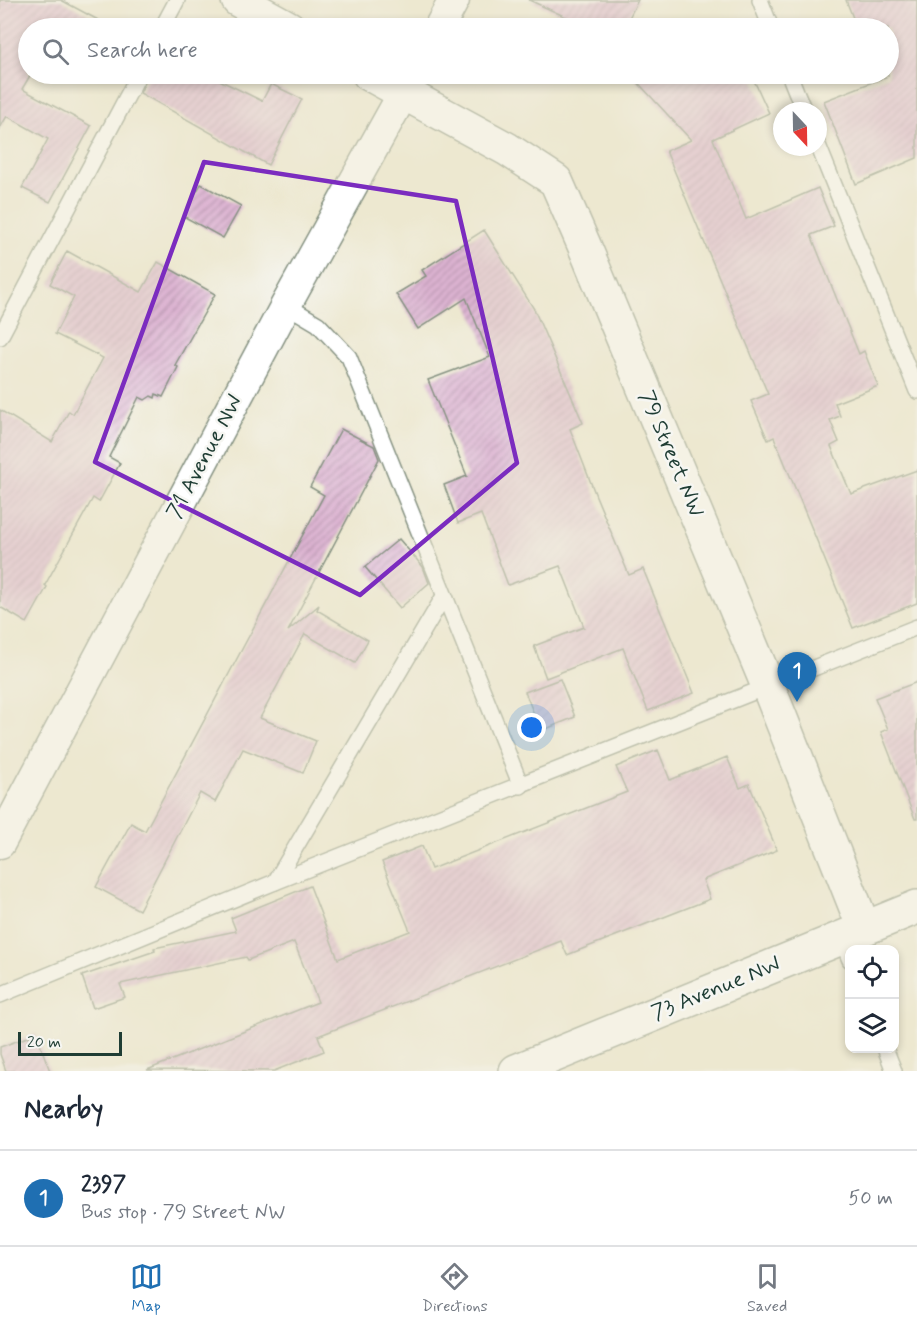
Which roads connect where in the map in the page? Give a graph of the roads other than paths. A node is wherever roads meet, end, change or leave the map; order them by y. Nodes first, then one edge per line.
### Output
1 (177, 0) edge
2 (238, 0) edge
3 (454, 0) edge
4 (759, 0) edge
5 (167, 18) edge
6 (271, 18) edge
7 (444, 18) edge
8 (767, 18) edge
9 (134, 84) edge
10 (408, 84) edge
11 (410, 84) edge
12 (793, 84) edge
13 (800, 102) edge
14 (822, 156) edge
15 (286, 305) junction
16 (0, 337) edge
17 (917, 391) edge
18 (444, 596) junction
19 (917, 627) edge
20 (768, 686) junction
21 (521, 786) junction
22 (0, 843) edge
23 (275, 882) junction
24 (917, 907) edge
25 (851, 942) edge
26 (0, 995) edge
27 (887, 1053) edge
28 (516, 1071) edge
29 (894, 1071) edge

1 - 5 lane
2 - 6 street
3 - 7 street
4 - 8 lane
9 - 16 lane
10 - 15 street, 71 Avenue NW
11 - 20 street, 79 Street NW
12 - 13 lane
14 - 17 lane
15 - 18 lane
15 - 22 street, 71 Avenue NW
18 - 21 lane
18 - 23 lane
19 - 20 lane
20 - 21 lane
20 - 25 street, 79 Street NW
21 - 23 lane
23 - 26 lane
24 - 25 street, 73 Avenue NW
25 - 28 street, 73 Avenue NW
27 - 29 lane

